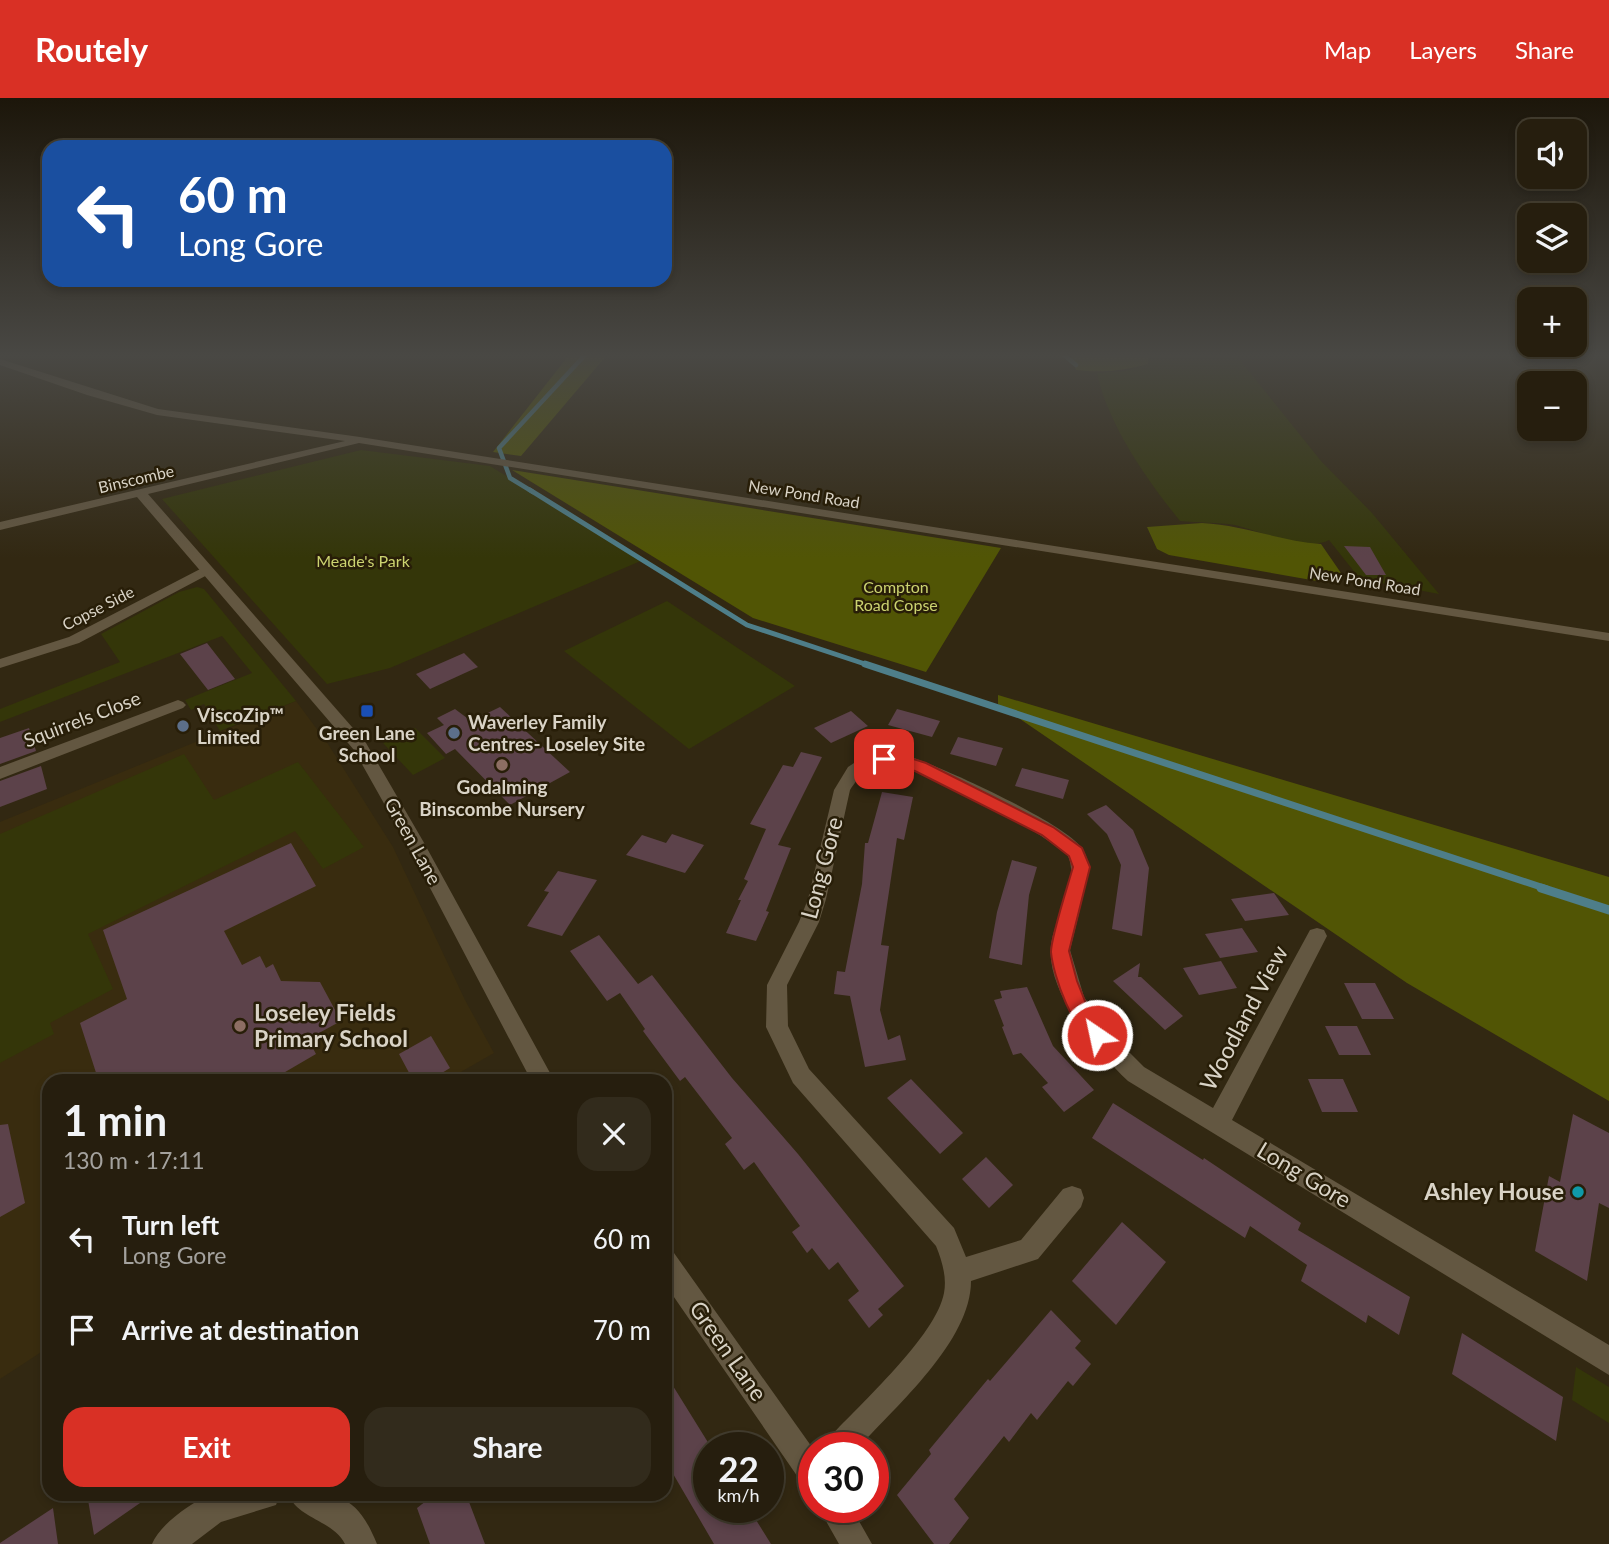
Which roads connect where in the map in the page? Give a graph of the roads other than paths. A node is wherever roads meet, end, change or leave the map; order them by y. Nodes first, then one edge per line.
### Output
1 (233, 422) edge
2 (360, 440) junction
3 (141, 494) junction
4 (0, 526) edge
5 (206, 570) junction
6 (1609, 637) edge
7 (0, 664) edge
8 (178, 705) dead end
9 (0, 773) edge
10 (1317, 936) dead end
11 (540, 1074) edge
12 (1218, 1124) junction
13 (1072, 1198) dead end
14 (672, 1272) edge
15 (958, 1272) junction
16 (1609, 1361) edge
17 (853, 1432) edge
18 (798, 1453) edge
19 (241, 1501) edge
20 (315, 1501) edge
21 (844, 1523) edge
22 (167, 1544) edge
23 (362, 1544) edge
24 (858, 1544) edge

1 - 2 street, New Pond Road
2 - 3 street, Binscombe
2 - 6 street, New Pond Road
3 - 4 street, Binscombe
3 - 5 street, Green Lane
5 - 7 street, Copse Side
5 - 11 street, Green Lane
8 - 9 street, Squirrels Close
10 - 12 street, Woodland View
12 - 15 street, Long Gore
12 - 16 street, Long Gore
13 - 15 street
14 - 18 street, Green Lane
15 - 17 street, Long Gore
19 - 22 street
20 - 23 street
21 - 24 street

